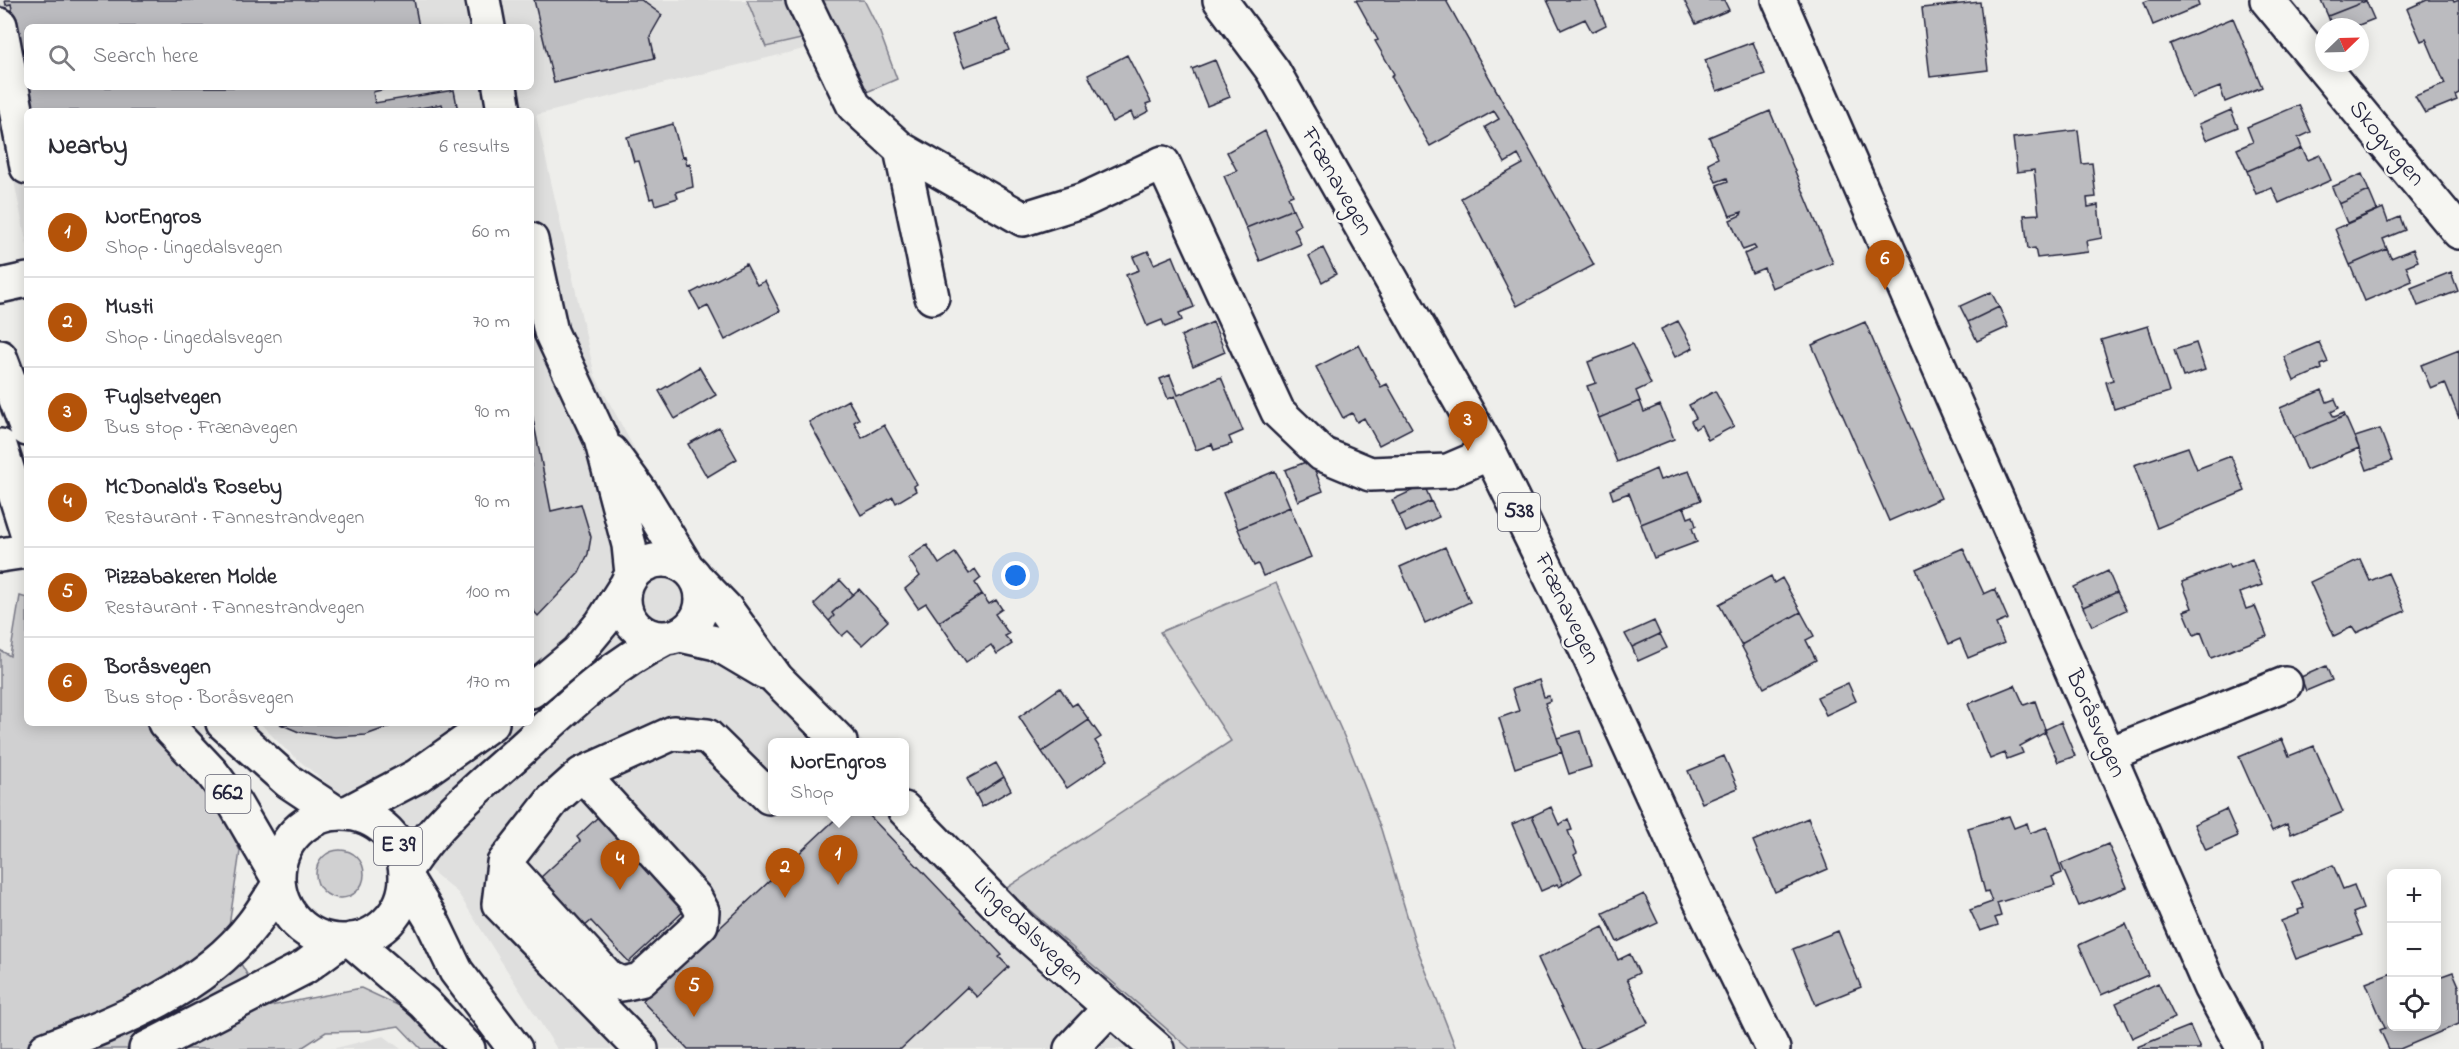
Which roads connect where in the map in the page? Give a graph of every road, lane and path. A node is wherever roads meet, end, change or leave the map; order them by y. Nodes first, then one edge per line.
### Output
1 (483, 0) edge
2 (803, 0) edge
3 (1220, 0) edge
4 (1779, 0) edge
5 (2267, 0) edge
6 (487, 24) edge
7 (0, 25) edge
8 (500, 90) edge
9 (504, 108) edge
10 (901, 149) junction
11 (24, 151) edge
12 (2459, 232) edge
13 (534, 255) edge
14 (24, 281) edge
15 (0, 286) edge
16 (932, 297) dead end
17 (0, 357) edge
18 (24, 421) edge
19 (601, 439) junction
20 (0, 446) edge
21 (1490, 453) junction
22 (14, 499) edge
23 (24, 524) edge
24 (24, 550) edge
25 (0, 555) edge
26 (692, 574) junction
27 (628, 581) junction
28 (672, 637) junction
29 (777, 679) junction
30 (2285, 684) dead end
31 (534, 689) edge
32 (168, 726) edge
33 (226, 726) edge
34 (488, 726) edge
35 (830, 738) edge
36 (2109, 754) junction
37 (582, 774) junction
38 (768, 796) edge
39 (342, 813) junction
40 (909, 814) edge
41 (504, 863) junction
42 (406, 873) junction
43 (278, 881) junction
44 (346, 940) junction
45 (1109, 1009) junction
46 (46, 1049) edge
47 (146, 1049) edge
48 (468, 1049) edge
49 (515, 1049) edge
50 (641, 1049) edge
51 (1071, 1049) edge
52 (1157, 1049) edge
53 (1773, 1049) edge
54 (2244, 1049) edge

1 - 6 main road
2 - 10 main road
3 - 21 main road, Frænavegen / 538
4 - 36 main road, Boråsvegen
5 - 12 main road, Skogvegen
7 - 11 main road
8 - 9 main road
10 - 16 main road
10 - 21 main road
13 - 19 main road
14 - 15 main road
17 - 18 main road
19 - 26 main road
19 - 27 main road
20 - 22 main road
21 - 53 main road, Frænavegen / 538
22 - 23 main road
24 - 25 main road
26 - 27 main road
26 - 28 main road
26 - 29 main road
27 - 28 main road
27 - 31 main road
28 - 29 main road
28 - 42 main road
29 - 35 main road
30 - 36 main road
32 - 43 main road, 662
33 - 39 main road, 662
34 - 39 main road
36 - 54 main road, Boråsvegen
37 - 38 main road
37 - 41 main road
37 - 41 main road
39 - 42 main road, E 39
39 - 43 main road
40 - 45 main road, Lingedalsvegen
41 - 50 main road
42 - 44 main road, E 39
42 - 49 main road, E 39
43 - 44 main road
43 - 46 main road
44 - 47 main road, E 39
44 - 48 main road
45 - 51 main road
45 - 52 main road, Lingedalsvegen

